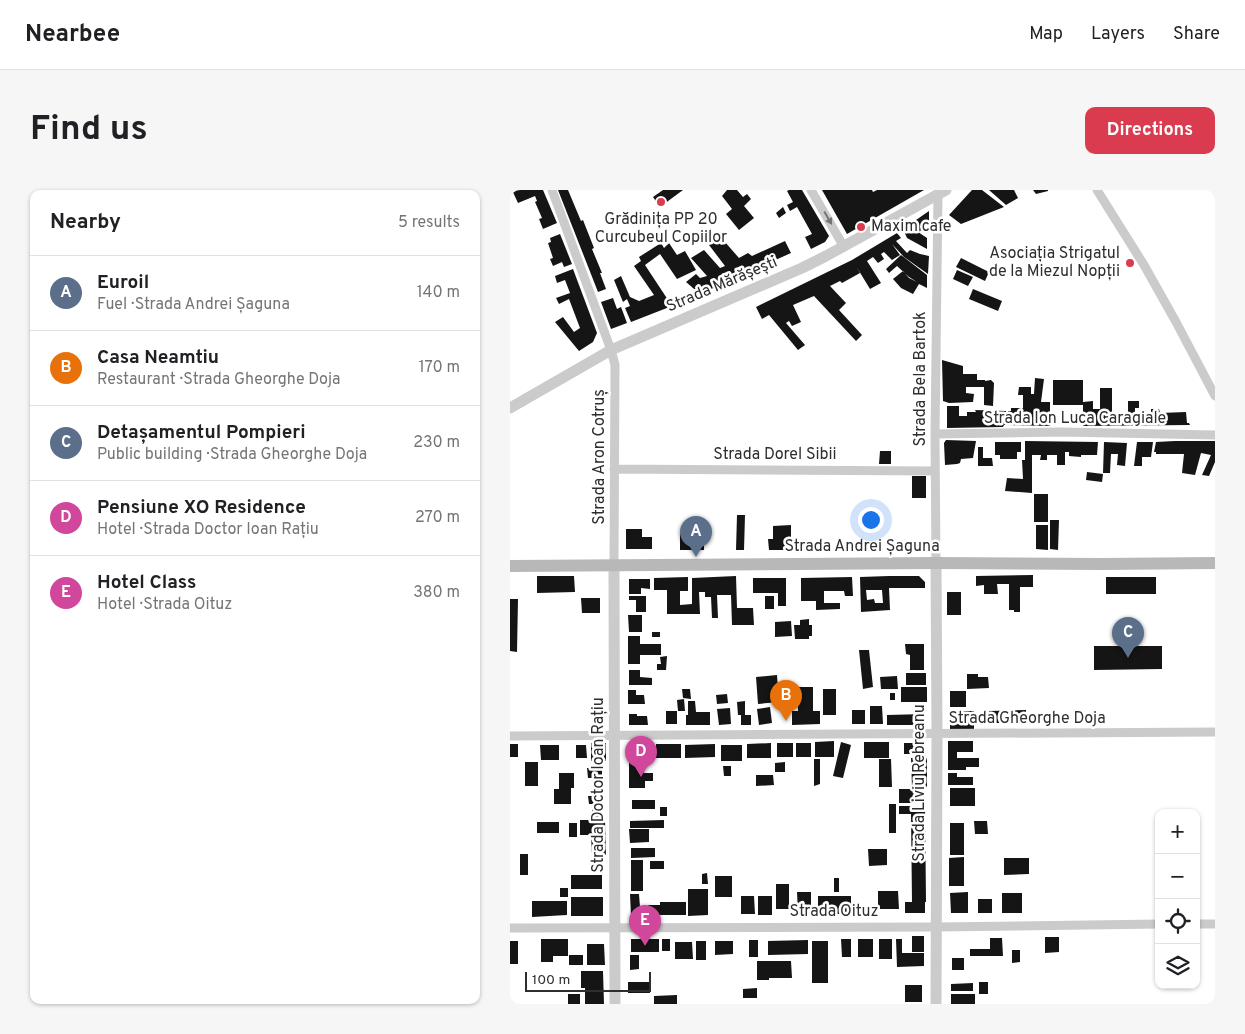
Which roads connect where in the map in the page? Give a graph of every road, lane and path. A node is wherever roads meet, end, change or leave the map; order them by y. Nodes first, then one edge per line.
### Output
1 (552, 190) edge
2 (811, 190) edge
3 (1097, 190) edge
4 (942, 193) edge
5 (844, 247) junction
6 (611, 350) junction
7 (1215, 396) edge
8 (510, 408) edge
9 (935, 434) junction
10 (1215, 435) edge
11 (614, 469) junction
12 (935, 471) junction
13 (936, 563) junction
14 (1215, 563) edge
15 (614, 565) junction
16 (510, 566) edge
17 (1215, 732) edge
18 (937, 734) junction
19 (510, 736) edge
20 (615, 736) junction
21 (1155, 924) edge
22 (1200, 924) edge
23 (1215, 924) edge
24 (615, 927) junction
25 (936, 927) junction
26 (510, 928) edge
27 (615, 1004) edge
28 (936, 1004) edge

1 - 6 street, Strada Aron Cotruș
2 -> 5 street
3 - 7 street
4 - 5 street, Strada Mărășești
4 - 9 street, Strada Bela Bartok
5 - 6 street, Strada Mărășești
6 - 8 street, Strada Mărășești
6 - 11 street, Strada Aron Cotruș
9 - 10 street, Strada Ion Luca Caragiale
9 - 12 street, Strada Bela Bartok
11 - 12 street, Strada Dorel Sibii
11 - 15 street, Strada Aron Cotruș
12 - 13 street, Strada Bela Bartok
13 - 14 main road, Strada Andrei Șaguna
13 - 15 main road, Strada Andrei Șaguna
13 - 18 street, Strada Liviu Rebreanu
15 - 16 main road, Strada Andrei Șaguna
15 - 20 street, Strada Doctor Ioan Rațiu
17 - 18 street, Strada Gheorghe Doja
18 - 20 street, Strada Gheorghe Doja
18 - 25 street, Strada Liviu Rebreanu
19 - 20 street, Strada Gheorghe Doja
20 - 24 street, Strada Doctor Ioan Rațiu
21 - 25 street, Strada Oituz
22 - 23 street
24 - 25 street, Strada Oituz
24 - 26 street, Strada Oituz
24 - 27 street, Strada Doctor Ioan Rațiu
25 - 28 street, Strada Liviu Rebreanu

